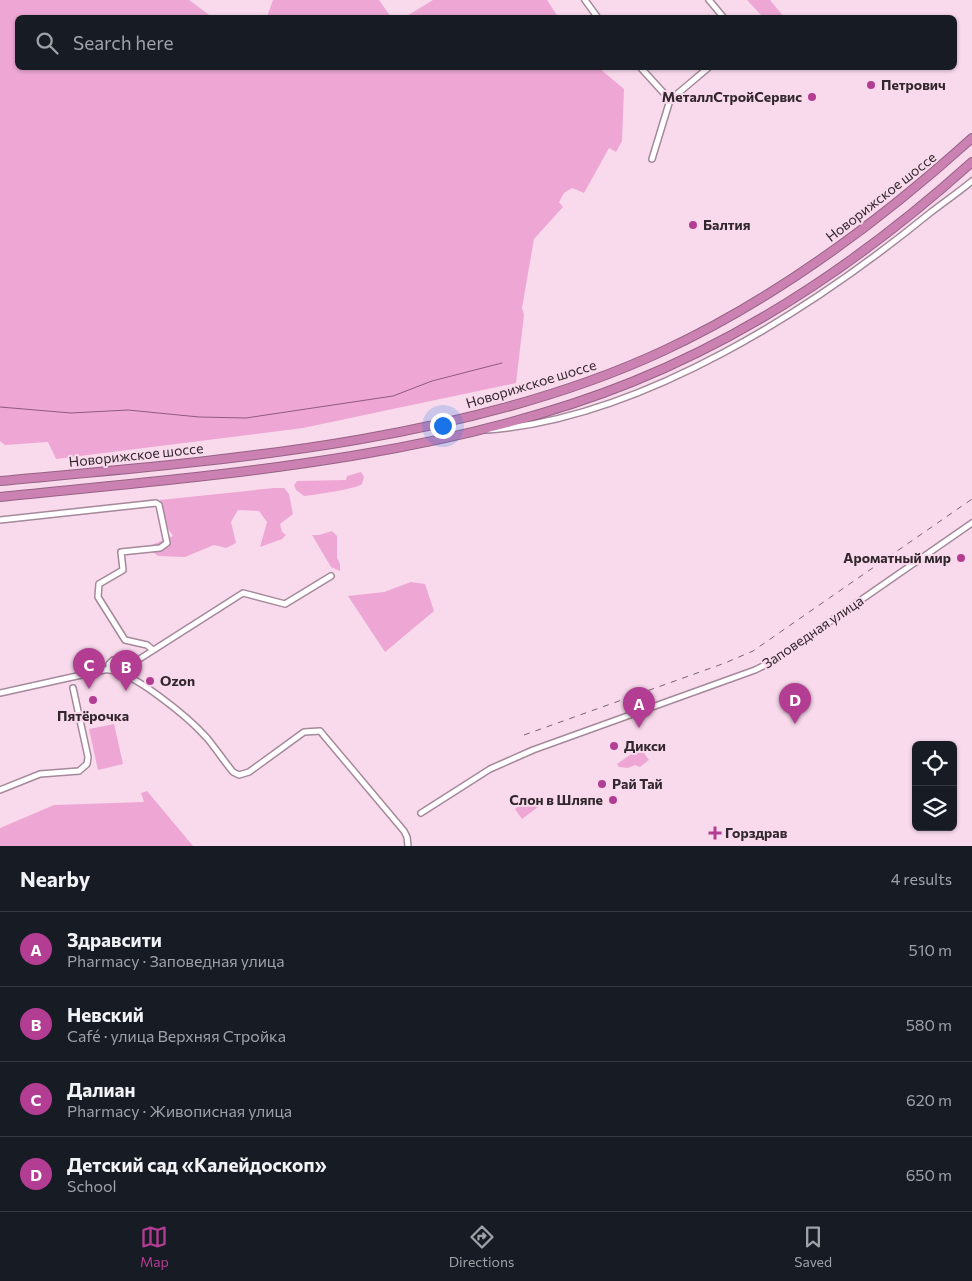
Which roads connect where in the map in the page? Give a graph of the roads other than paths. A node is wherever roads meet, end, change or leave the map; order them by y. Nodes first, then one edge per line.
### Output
1 (585, 0) edge
2 (709, 0) edge
3 (596, 15) edge
4 (722, 15) edge
5 (642, 70) edge
6 (706, 70) edge
7 (670, 100) junction
8 (972, 138) edge
9 (652, 159) dead end
10 (972, 162) edge
11 (972, 181) edge
12 (473, 431) junction
13 (0, 481) edge
14 (0, 497) edge
15 (0, 520) edge
16 (972, 523) edge
17 (331, 576) dead end
18 (152, 650) junction
19 (141, 658) dead end
20 (135, 662) dead end
21 (109, 670) junction
22 (74, 688) dead end
23 (0, 693) edge
24 (0, 790) edge
25 (421, 813) dead end
26 (408, 846) edge

1 - 3 street
2 - 4 street
5 - 7 street
6 - 7 street
7 - 9 street
8 - 13 highway, Новорижское шоссе
10 - 12 highway, Новорижское шоссе
11 - 12 street
12 - 14 highway, Новорижское шоссе
15 - 18 street
16 - 25 street, Заповедная улица
17 - 18 street
18 - 19 street
20 - 21 street
21 - 23 street
21 - 26 street
22 - 24 street

